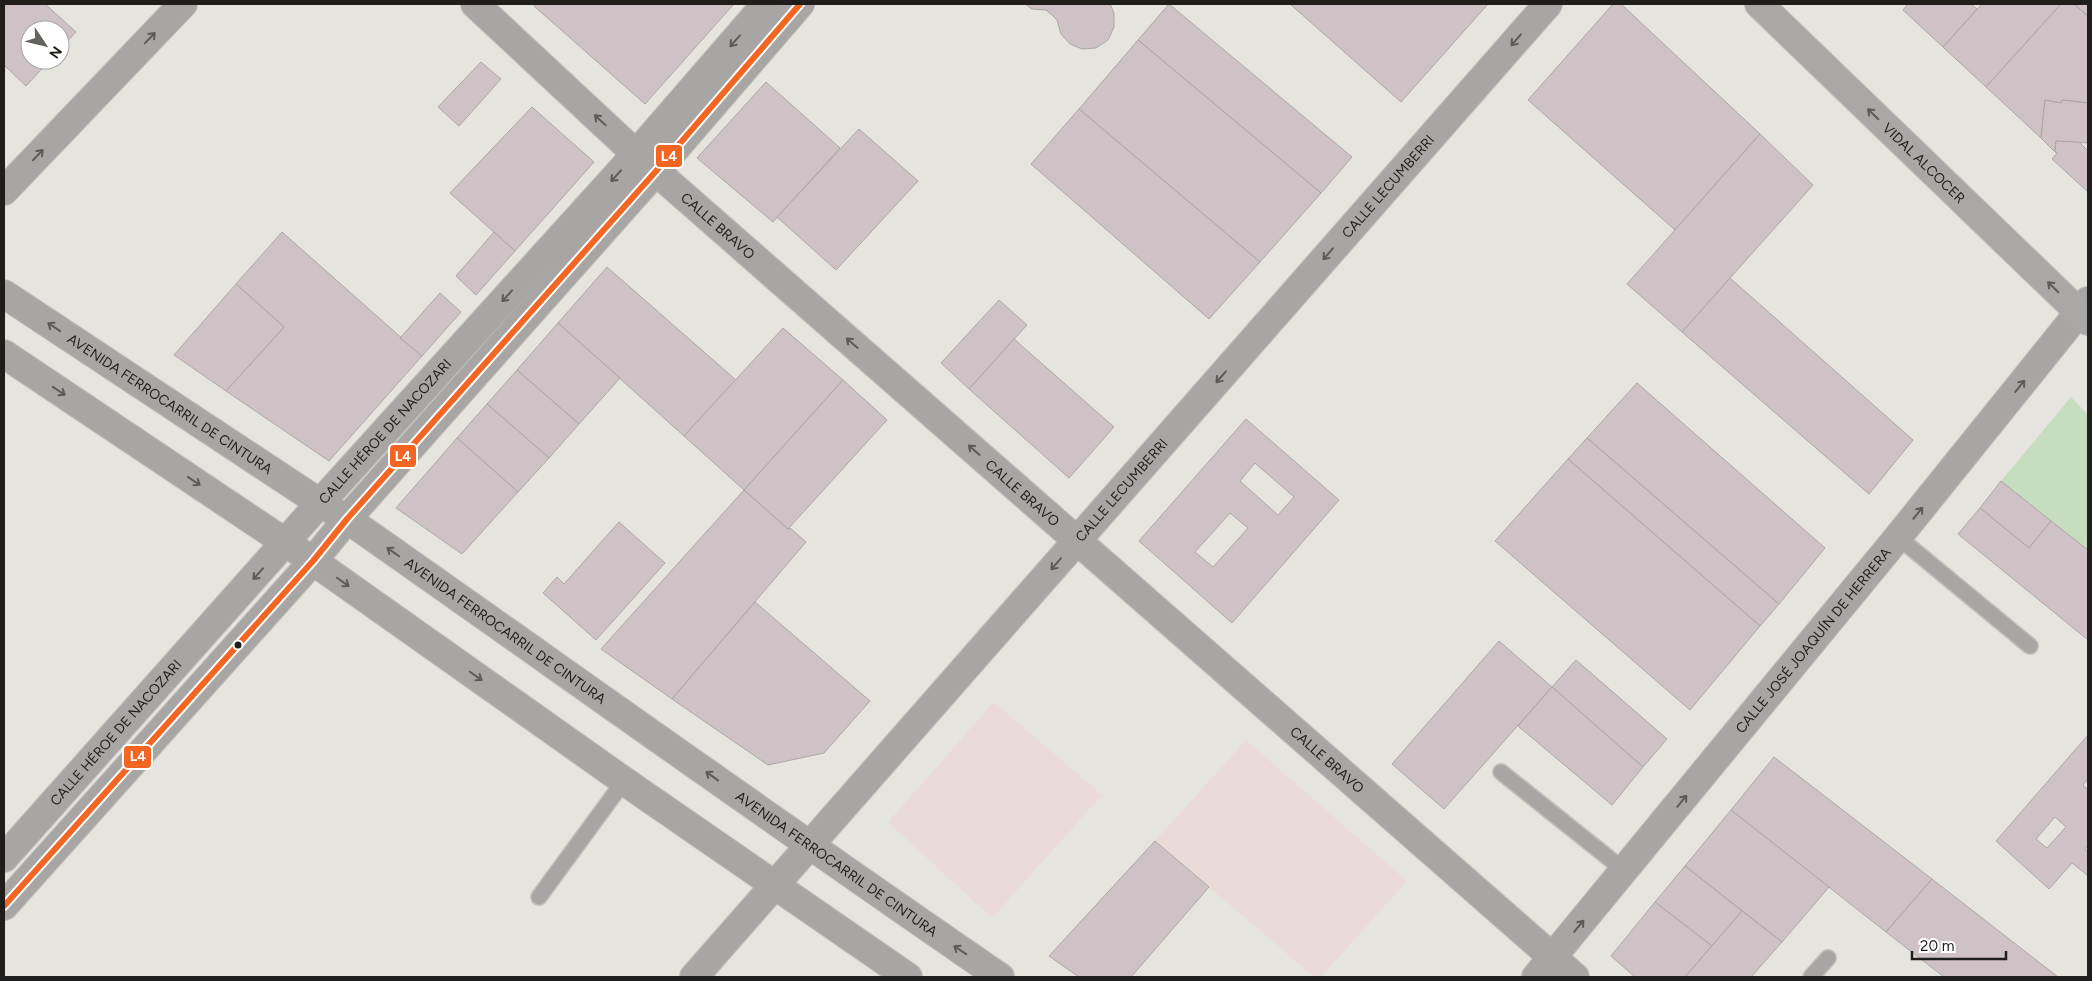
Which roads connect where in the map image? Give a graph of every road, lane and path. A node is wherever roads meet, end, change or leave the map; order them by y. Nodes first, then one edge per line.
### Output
1 (183, 4) edge
2 (475, 4) edge
3 (766, 4) edge
4 (800, 4) edge
5 (1548, 4) edge
6 (1759, 4) edge
7 (646, 162) junction
8 (4, 190) edge
9 (4, 294) edge
10 (2085, 311) edge
11 (4, 354) edge
12 (320, 503) junction
13 (347, 519) junction
14 (1898, 538) junction
15 (1077, 540) junction
16 (286, 542) junction
17 (313, 561) junction
18 (2030, 646) dead end
19 (1501, 772) dead end
20 (624, 781) junction
21 (810, 847) junction
22 (4, 858) edge
23 (1624, 871) junction
24 (776, 886) junction
25 (539, 897) dead end
26 (4, 906) edge
27 (1828, 958) dead end
28 (1545, 967) edge
29 (694, 977) edge
30 (908, 977) edge
31 (1000, 977) edge
32 (1575, 977) edge
33 (1811, 977) edge

8 -> 1 street
7 -> 2 street, CALLE BRAVO
3 -> 7 street, CALLE HÉROE DE NACOZARI
4 - 7 street, CALLE HÉROE DE NACOZARI
5 -> 15 street, CALLE LECUMBERRI
10 -> 6 main road, VIDAL ALCOCER
7 -> 12 street, CALLE HÉROE DE NACOZARI
7 - 13 street, CALLE HÉROE DE NACOZARI
15 -> 7 street, CALLE BRAVO
12 -> 9 street, AVENIDA FERROCARRIL DE CINTURA
14 -> 10 street, CALLE JOSÉ JOAQUÍN DE HERRERA
11 -> 16 street
12 - 13 street, AVENIDA FERROCARRIL DE CINTURA
12 - 16 street, CALLE HÉROE DE NACOZARI
13 - 17 street, CALLE HÉROE DE NACOZARI
21 -> 13 street, AVENIDA FERROCARRIL DE CINTURA
14 - 18 lane
23 -> 14 street, CALLE JOSÉ JOAQUÍN DE HERRERA
15 -> 21 street, CALLE LECUMBERRI
15 - 28 street, CALLE BRAVO
16 - 17 street
16 -> 22 street, CALLE HÉROE DE NACOZARI
17 -> 20 street
17 - 26 street, CALLE HÉROE DE NACOZARI
19 - 23 lane
20 - 24 street
20 - 25 lane
21 - 24 street, CALLE LECUMBERRI
31 -> 21 street, AVENIDA FERROCARRIL DE CINTURA
28 -> 23 street, CALLE JOSÉ JOAQUÍN DE HERRERA
24 - 29 street, CALLE LECUMBERRI
24 - 30 street
27 - 33 lane
28 - 32 street, CALLE BRAVO

